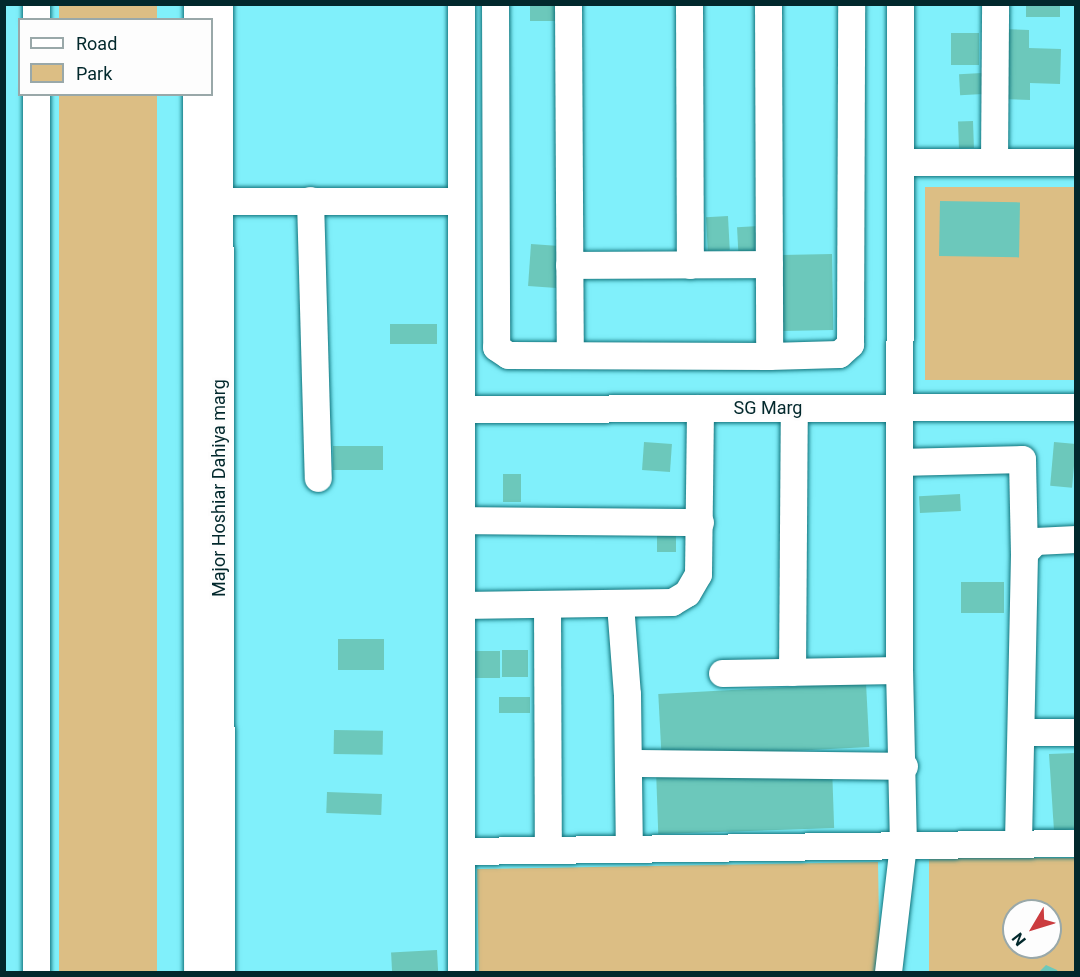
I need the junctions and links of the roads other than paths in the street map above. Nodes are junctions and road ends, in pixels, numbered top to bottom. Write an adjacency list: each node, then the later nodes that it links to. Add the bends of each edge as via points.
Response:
1 (219, 4): 16 (street, Major Hoshiar Dahiya marg)
2 (461, 4): 17 (street)
3 (495, 4): 18 (street)
4 (568, 4): 20 (street)
5 (689, 4): 21 (street)
6 (768, 4): 19 (street)
7 (851, 4): 23 (street, via 850,344 847,351 839,354)
8 (900, 4): 12 (street)
9 (995, 4): 13 (street)
10 (36, 96): 51 (street)
11 (196, 96): 16 (street, Major Hoshiar Dahiya marg)
12 (900, 162): 13 (street); 27 (street)
13 (994, 162): 14 (street)
14 (1076, 162)
15 (310, 200): 16 (street); 17 (street); 30 (street)
16 (207, 201): 52 (street, Major Hoshiar Dahiya marg); 53 (street, Major Hoshiar Dahiya marg)
17 (461, 212): 18 (street); 28 (street)
18 (495, 223): 22 (street, via 496,347 508,355)
19 (769, 264): 21 (street); 23 (street)
20 (569, 265): 21 (street); 22 (street)
21 (690, 265)
22 (570, 355): 23 (street)
23 (769, 356)
24 (1076, 407): 27 (street, SG Marg)
25 (700, 408): 26 (street, SG Marg); 28 (street, SG Marg); 32 (street)
26 (794, 408): 27 (street, SG Marg); 39 (street)
27 (902, 408): 29 (street)
28 (461, 409): 31 (street)
29 (901, 462): 34 (street, via 1022,459); 38 (street)
30 (318, 478)
31 (462, 520): 32 (street); 37 (street)
32 (700, 522): 36 (street, via 698,574 687,593 672,602)
33 (1076, 539): 34 (street, via 1035,541)
34 (1024, 553): 41 (street)
35 (547, 604): 36 (street); 37 (street); 49 (street)
36 (620, 604): 43 (street)
37 (461, 605): 50 (street)
38 (899, 670): 39 (street); 44 (street)
39 (792, 672): 40 (street)
40 (722, 673)
41 (1022, 732): 42 (street); 45 (street)
42 (1076, 732)
43 (629, 763): 44 (street); 48 (street)
44 (904, 765): 47 (street)
45 (1018, 841): 46 (street); 47 (street)
46 (1076, 843)
47 (903, 845): 48 (street); 55 (street)
48 (628, 848): 49 (street)
49 (548, 850): 50 (street)
50 (461, 851): 54 (street)
51 (36, 972)
52 (197, 972)
53 (221, 972)
54 (461, 972)
55 (888, 972)

